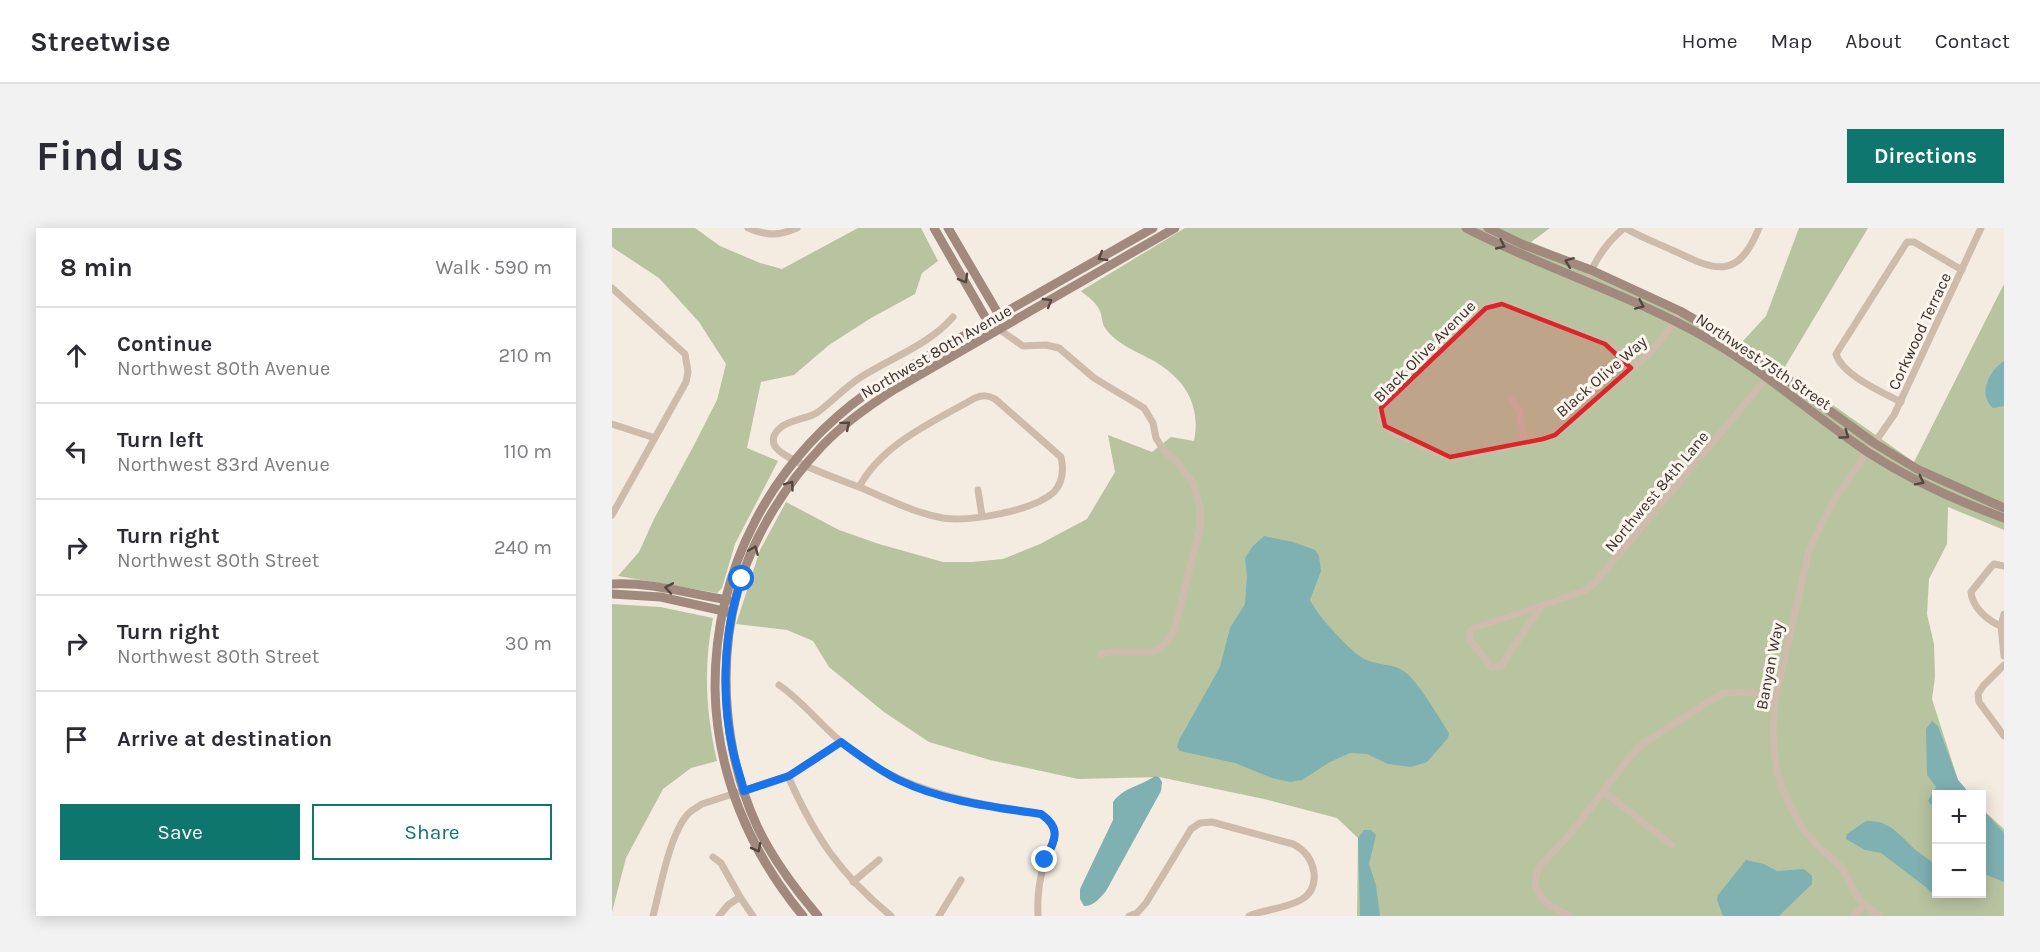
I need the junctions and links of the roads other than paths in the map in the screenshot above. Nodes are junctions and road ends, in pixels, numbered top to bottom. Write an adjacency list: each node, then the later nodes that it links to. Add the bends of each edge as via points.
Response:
1 (748, 228): 2 (street, via 775,236)
2 (797, 228)
3 (934, 228): 20 (street, one-way to 20)
4 (948, 228): 17 (street)
5 (1153, 228): 17 (street, Northwest 80th Avenue, one-way to 17)
6 (1175, 228): 21 (street, Northwest 80th Avenue, one-way to 6)
7 (1466, 228): 14 (street, Northwest 75th Street, one-way to 14)
8 (1488, 228): 12 (street, Northwest 75th Street, one-way to 8)
9 (1625, 228): 10 (street, via 1716,268 1741,257); 12 (street, via 1600,252)
10 (1759, 228)
11 (1981, 228): 13 (street, Corkwood Terrace)
12 (1591, 270): 14 (street); 16 (street, Northwest 75th Street)
13 (1962, 270): 26 (street, Corkwood Terrace); 26 (street, via 1914,242 1907,242 1836,354 1843,367)
14 (1587, 281): 19 (street, Northwest 75th Street, one-way to 19)
15 (612, 288): 29 (street, via 685,354 686,382)
16 (1680, 311): 19 (street, Black Olive Way); 23 (street, Northwest 75th Street)
17 (999, 315): 20 (street, Northwest 80th Avenue); 21 (street)
18 (953, 317): 33 (street, via 937,333 858,379 818,412 782,426 773,444)
19 (1675, 321): 22 (street, Black Olive Way, via 1659,343); 24 (street, Northwest 75th Street)
20 (988, 322): 21 (street); 33 (street, Northwest 80th Avenue, via 867,394 816,435)
21 (1000, 330): 34 (street, Northwest 80th Avenue, one-way to 21, via 847,423 873,404); 51 (street, via 1023,346 1059,348 1095,378 1144,408 1164,452 1193,483 1198,499 1200,528 1174,632 1168,642 1152,652)
22 (1631, 368): 27 (street, Black Olive Avenue, via 1615,349 1605,344 1503,303 1494,303 1381,408); 31 (street, Black Olive Way, via 1555,435)
23 (1774, 369): 24 (street, Northwest 84th Lane); 30 (street, Northwest 75th Street)
24 (1767, 379): 32 (street, Northwest 75th Street, one-way to 32); 46 (street, Northwest 84th Lane, via 1594,584)
25 (1511, 399): 31 (street, via 1519,410)
26 (1901, 402): 30 (street, Corkwood Terrace)
27 (1380, 420): 31 (street, Black Olive Way, via 1392,431 1450,457)
28 (612, 424): 29 (street)
29 (655, 438): 38 (street)
30 (1874, 443): 32 (street, Banyan Way); 37 (street, Northwest 75th Street, via 1917,469)
31 (1525, 444)
32 (1869, 452): 40 (street, Northwest 75th Street, one-way to 40, via 1950,497); 55 (street, Banyan Way, via 1837,496 1809,551)
33 (794, 460): 34 (street); 44 (street, Northwest 80th Avenue, via 760,511)
34 (805, 466): 35 (street); 45 (street, Northwest 80th Avenue, one-way to 34, via 769,517)
35 (859, 488): 39 (street, via 943,518); 39 (street, via 871,468 896,445 975,398 990,396 1056,451 1064,466 1058,486 1043,500)
36 (978, 490): 39 (street)
37 (2004, 508)
38 (612, 515)
39 (982, 516)
40 (2004, 518)
41 (2004, 566): 50 (street, via 1990,567 1971,592 1973,602 1986,618)
42 (612, 584): 44 (street, one-way to 42, via 660,586)
43 (612, 594): 47 (street, via 661,597)
44 (724, 599): 45 (street); 47 (street, Northwest 80th Avenue)
45 (735, 600): 48 (street, Northwest 80th Avenue)
46 (1541, 606): 46 (street, Northwest 84th Lane, via 1501,666 1492,668 1469,639 1471,630)
47 (722, 611): 48 (street); 61 (street, Northwest 80th Avenue, via 715,670 716,707 722,754)
48 (733, 612): 59 (street, Northwest 80th Avenue, via 726,704)
49 (2004, 614): 50 (street)
50 (2001, 626): 52 (street)
51 (1101, 654)
52 (2004, 656)
53 (2004, 665): 56 (street, via 1978,694 1979,702)
54 (779, 685): 57 (street)
55 (1775, 700): 60 (street, via 1748,692 1723,693 1642,744); 68 (street, Banyan Way, via 1774,760 1784,795 1802,826 1840,866)
56 (2004, 736)
57 (841, 742): 58 (street); 77 (street, via 899,780 925,790 968,802 1041,814 1050,820 1055,830 1054,841 1039,881)
58 (789, 776): 59 (street); 66 (street, via 814,830)
59 (744, 791): 61 (street); 74 (street, Northwest 80th Avenue, via 769,847)
60 (1603, 791): 62 (street); 80 (street, via 1541,865 1535,879 1542,898)
61 (733, 794): 70 (street, via 702,804 689,812 680,825); 73 (street, Northwest 80th Avenue, one-way to 73, via 765,864)
62 (1672, 845)
63 (713, 857): 67 (street, via 721,863)
64 (879, 860): 66 (street)
65 (961, 880): 76 (street)
66 (853, 882): 75 (street)
67 (740, 897): 71 (street); 72 (street)
68 (1865, 905): 81 (street); 82 (street, Banyan Way)
69 (1138, 914): 78 (street); 79 (street, via 1191,829 1212,822 1293,844 1309,856 1314,878 1306,896 1297,903)
70 (653, 916)
71 (719, 916)
72 (753, 916)
73 (803, 916)
74 (818, 916)
75 (891, 916)
76 (939, 916)
77 (1038, 916)
78 (1129, 916)
79 (1249, 916)
80 (1570, 916)
81 (1853, 916)
82 (1879, 916)

